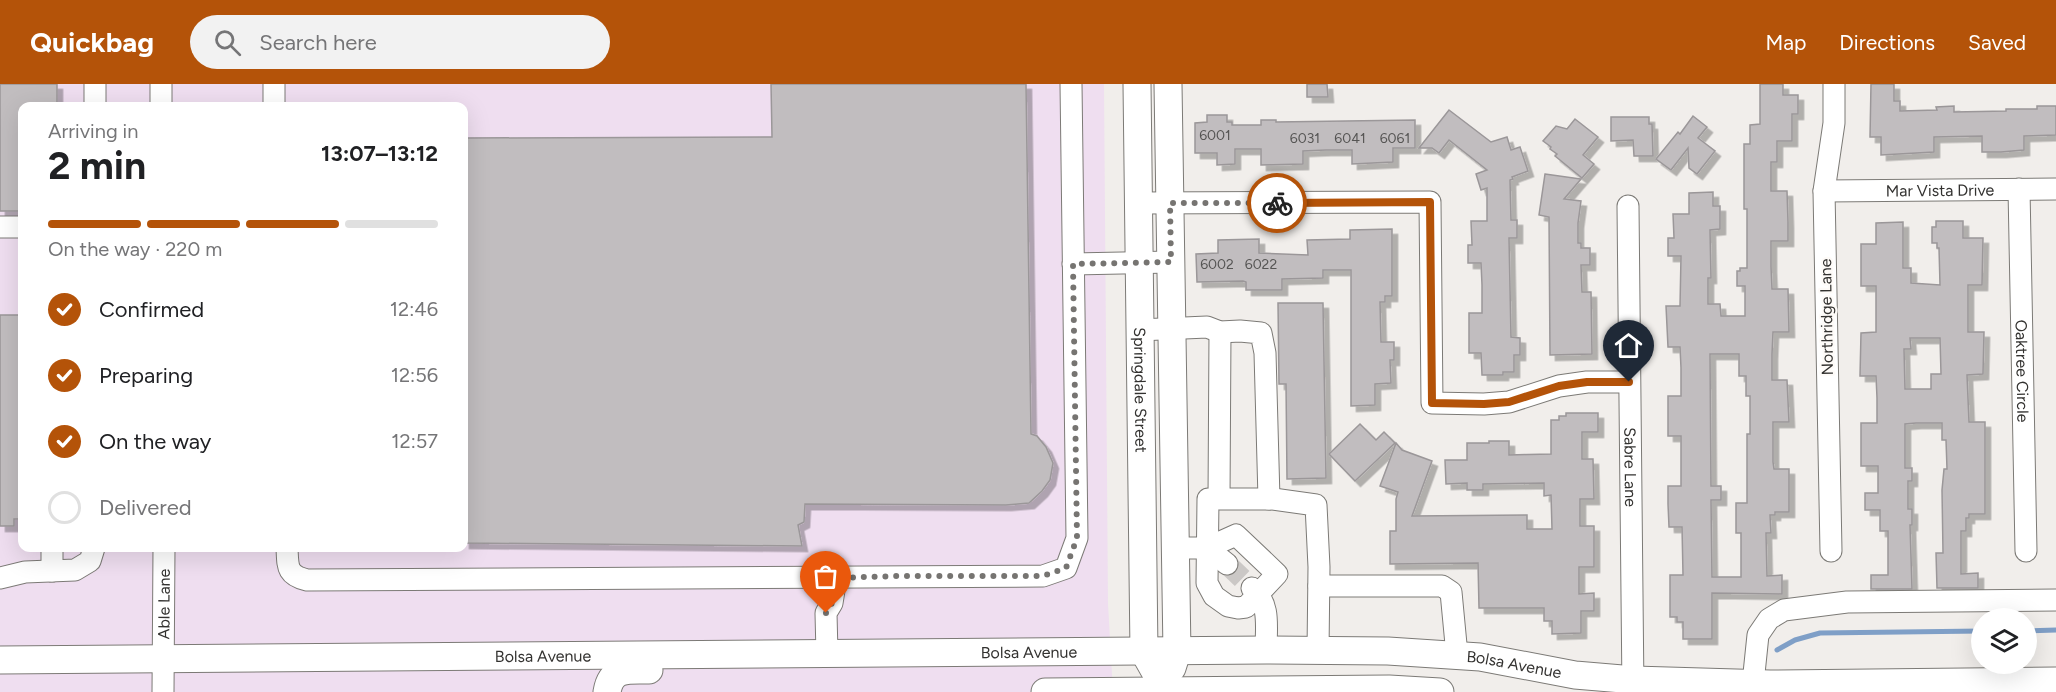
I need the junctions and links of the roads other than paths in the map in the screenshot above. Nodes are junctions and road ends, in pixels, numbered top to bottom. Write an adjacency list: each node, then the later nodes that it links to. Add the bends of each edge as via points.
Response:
1 (95, 84): 8 (street)
2 (161, 84): 9 (street)
3 (274, 84): 10 (street)
4 (1071, 84): 21 (street)
5 (1137, 84): 14 (main road, Springdale Street)
6 (1168, 84): 15 (main road, Springdale Street)
7 (1834, 84): 13 (street, Northridge Lane, via 1834,123)
8 (95, 102)
9 (161, 102)
10 (274, 102)
11 (2019, 189): 12 (street, Mar Vista Drive); 13 (street, Mar Vista Drive); 32 (street, Oaktree Circle)
12 (2056, 189)
13 (1824, 191): 31 (street, Northridge Lane)
14 (1138, 203): 15 (street); 20 (main road, Springdale Street)
15 (1170, 203): 19 (main road, Springdale Street); 25 (street, via 1430,202 1432,403 1500,403 1559,386)
16 (1628, 206): 25 (street, Sabre Lane)
17 (0, 227): 18 (street)
18 (18, 227)
19 (1171, 262): 20 (street); 22 (main road, Springdale Street)
20 (1138, 263): 21 (street); 23 (main road, Springdale Street)
21 (1073, 264): 40 (street, via 1077,538 1066,568 1043,576)
22 (1171, 328): 23 (street); 24 (street, via 1207,327); 26 (main road, Springdale Street)
23 (1139, 330): 46 (main road, Springdale Street)
24 (1220, 332): 27 (street); 28 (street, via 1261,333 1265,352)
25 (1629, 382): 55 (street, Sabre Lane)
26 (1174, 499): 27 (street); 29 (main road, Springdale Street)
27 (1214, 499): 28 (street); 30 (street)
28 (1269, 500): 41 (street, via 1316,505)
29 (1175, 548): 30 (street); 47 (main road, Springdale Street)
30 (1207, 548): 37 (street); 42 (street, via 1207,583 1214,596 1238,608 1246,607); 42 (street, via 1236,535 1277,574)
31 (1831, 551)
32 (2026, 551)
33 (52, 552): 38 (street)
34 (93, 552): 38 (street, via 90,561 75,570)
35 (164, 552): 51 (street, Able Lane)
36 (287, 552): 40 (street, via 289,570 307,580)
37 (1227, 564)
38 (52, 571): 39 (street)
39 (0, 578)
40 (826, 578): 48 (street, via 832,603 826,613)
41 (1318, 586): 45 (street); 50 (street, via 1442,586 1451,592)
42 (1255, 591): 44 (street, via 1267,610)
43 (2056, 600): 54 (street, via 1847,602 1784,610 1769,619 1758,635)
44 (1266, 650): 45 (main road, Bolsa Avenue); 47 (main road, Bolsa Avenue)
45 (1318, 651): 50 (main road, Bolsa Avenue)
46 (1144, 652): 47 (main road, Bolsa Avenue); 48 (main road, Bolsa Avenue); 62 (main road, Springdale Street)
47 (1177, 652): 62 (main road, Springdale Street)
48 (827, 654): 49 (main road, Bolsa Avenue)
49 (752, 655): 51 (main road, Bolsa Avenue); 60 (main road, via 742,667 728,670 627,670 615,674 608,682)
50 (1456, 656): 55 (main road, Bolsa Avenue, via 1480,657)
51 (162, 659): 52 (main road, Bolsa Avenue); 59 (street, Able Lane)
52 (0, 660)
53 (2056, 681): 56 (main road, Bolsa Avenue)
54 (1753, 683): 55 (main road, Bolsa Avenue); 56 (main road, Bolsa Avenue)
55 (1634, 686)
56 (1866, 687)
57 (1290, 691): 58 (main road); 62 (main road)
58 (1331, 691): 63 (main road)
59 (163, 692)
60 (607, 692)
61 (1045, 692): 62 (main road)
62 (1166, 692)
63 (1440, 692)

